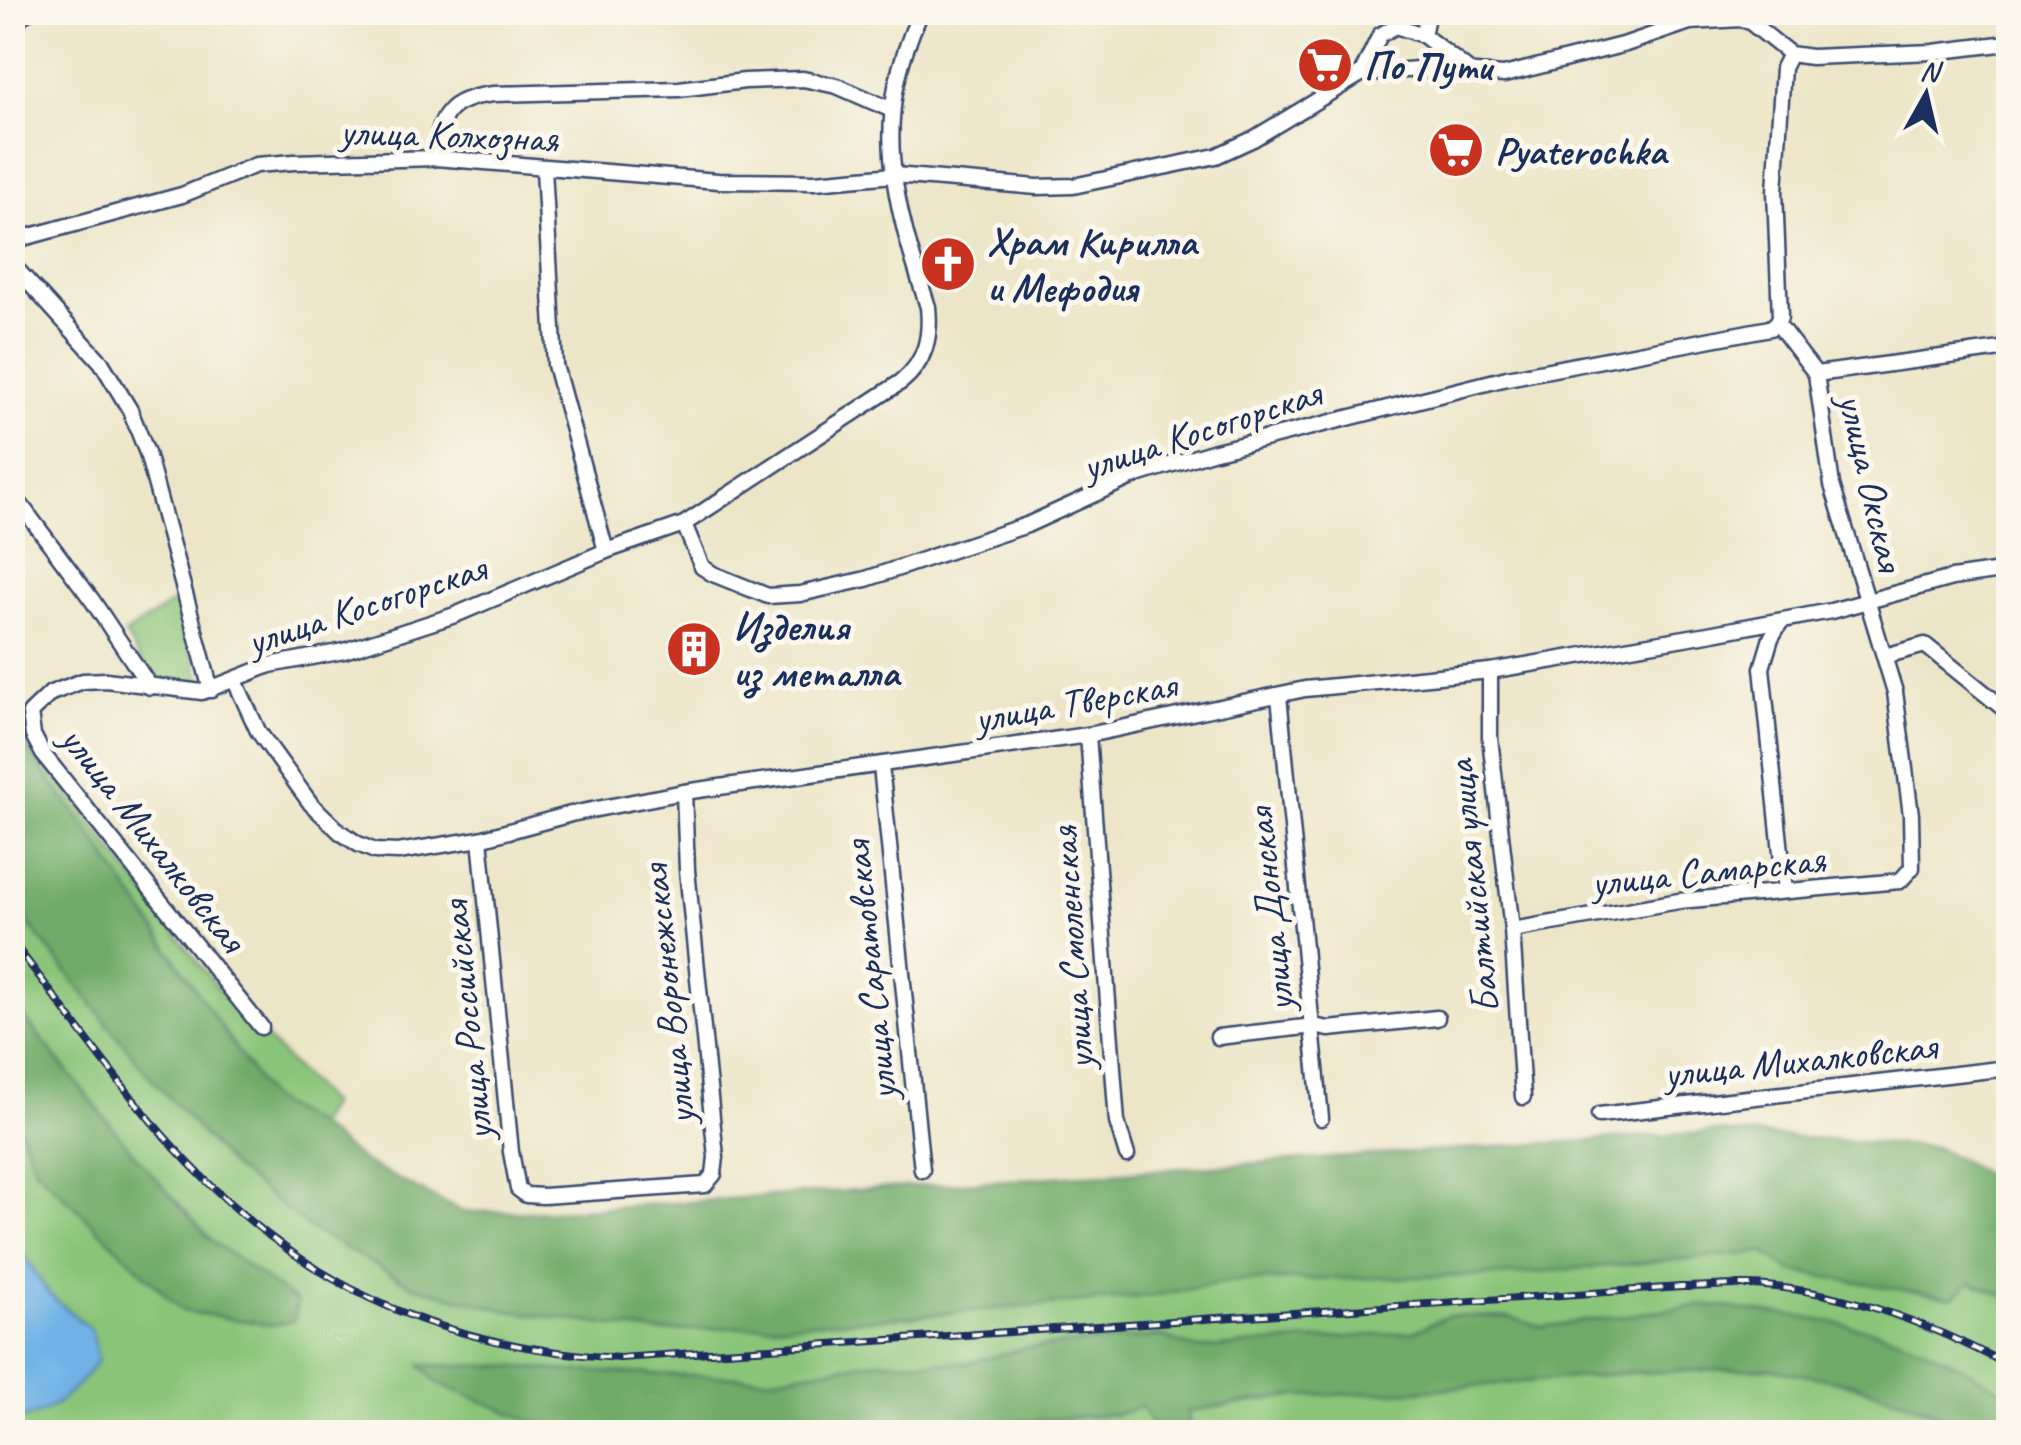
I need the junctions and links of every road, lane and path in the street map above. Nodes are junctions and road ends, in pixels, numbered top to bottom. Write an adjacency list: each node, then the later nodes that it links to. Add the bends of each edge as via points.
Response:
1 (28, 12): 4 (street)
2 (921, 12): 10 (street, via 895,80)
3 (1741, 16): 7 (street); 9 (street, via 1683,24 1517,72)
4 (12, 23)
5 (1426, 25): 8 (street, via 1382,26); 9 (street)
6 (2008, 44): 7 (street, via 1871,56)
7 (1790, 54): 16 (street, via 1783,68 1775,192)
8 (1360, 74): 9 (street, via 1417,69); 13 (street, улица Колхозная, via 1216,156 1060,187)
9 (1476, 75)
10 (892, 110): 11 (street, via 803,79 493,94 450,108); 13 (street)
11 (436, 158): 12 (street, улица Колхозная); 14 (street, улица Колхозная, via 256,165 182,195)
12 (544, 169): 13 (street, улица Колхозная, via 786,182); 21 (street, via 556,365)
13 (894, 175): 20 (street, улица Косогорская, via 928,306 926,348 908,376)
14 (12, 240)
15 (12, 264): 29 (street, via 101,362 130,410)
16 (1777, 323): 18 (street, улица Окская); 20 (street, улица Косогорская, via 1508,378 1212,452 1134,476 1027,525 800,594 761,594 713,574 702,566)
17 (2008, 348): 18 (street)
18 (1816, 374): 23 (street, улица Окская, via 1832,485)
19 (12, 493): 28 (street)
20 (684, 524): 21 (street, улица Косогорская)
21 (606, 551): 27 (street, улица Косогорская, via 455,615 344,651 270,665)
22 (2008, 570): 23 (street, улица Тверская)
23 (1866, 602): 24 (street, улица Тверская); 25 (street, улица Окская)
24 (1781, 621): 26 (street, улица Тверская); 37 (street, via 1762,668)
25 (1885, 656): 31 (street, via 1925,645); 36 (street, улица Окская, via 1911,816)
26 (1490, 671): 30 (street, улица Тверская); 38 (street, Балтийская улица, via 1490,738)
27 (235, 682): 29 (street, улица Михалковская); 35 (street, улица Тверская, via 276,758 345,836 385,852)
28 (150, 688): 29 (street, улица Михалковская); 41 (street, улица Михалковская, via 98,680 65,686 30,713 33,735)
29 (211, 690)
30 (1280, 696): 32 (street, улица Тверская); 40 (street, улица Донская)
31 (2008, 712)
32 (1088, 735): 33 (street, улица Тверская); 47 (street, улица Смоленская, via 1117,1122)
33 (882, 766): 34 (street, улица Тверская); 48 (street, улица Саратовская)
34 (684, 792): 35 (street, улица Тверская); 49 (street, улица Воронежская, via 716,1162 712,1178 702,1185)
35 (480, 840): 49 (street, улица Российская, via 511,1152)
36 (1909, 874): 37 (street, улица Самарская, via 1900,881)
37 (1784, 891): 38 (street, улица Самарская, via 1644,905)
38 (1512, 930): 44 (street, Балтийская улица)
39 (1437, 1018): 40 (street)
40 (1314, 1026): 42 (street); 46 (street, улица Донская)
41 (261, 1027)
42 (1218, 1037)
43 (2008, 1068): 45 (street, улица Михалковская)
44 (1523, 1097)
45 (1599, 1114)
46 (1321, 1118)
47 (1127, 1155)
48 (922, 1170)
49 (522, 1194)

